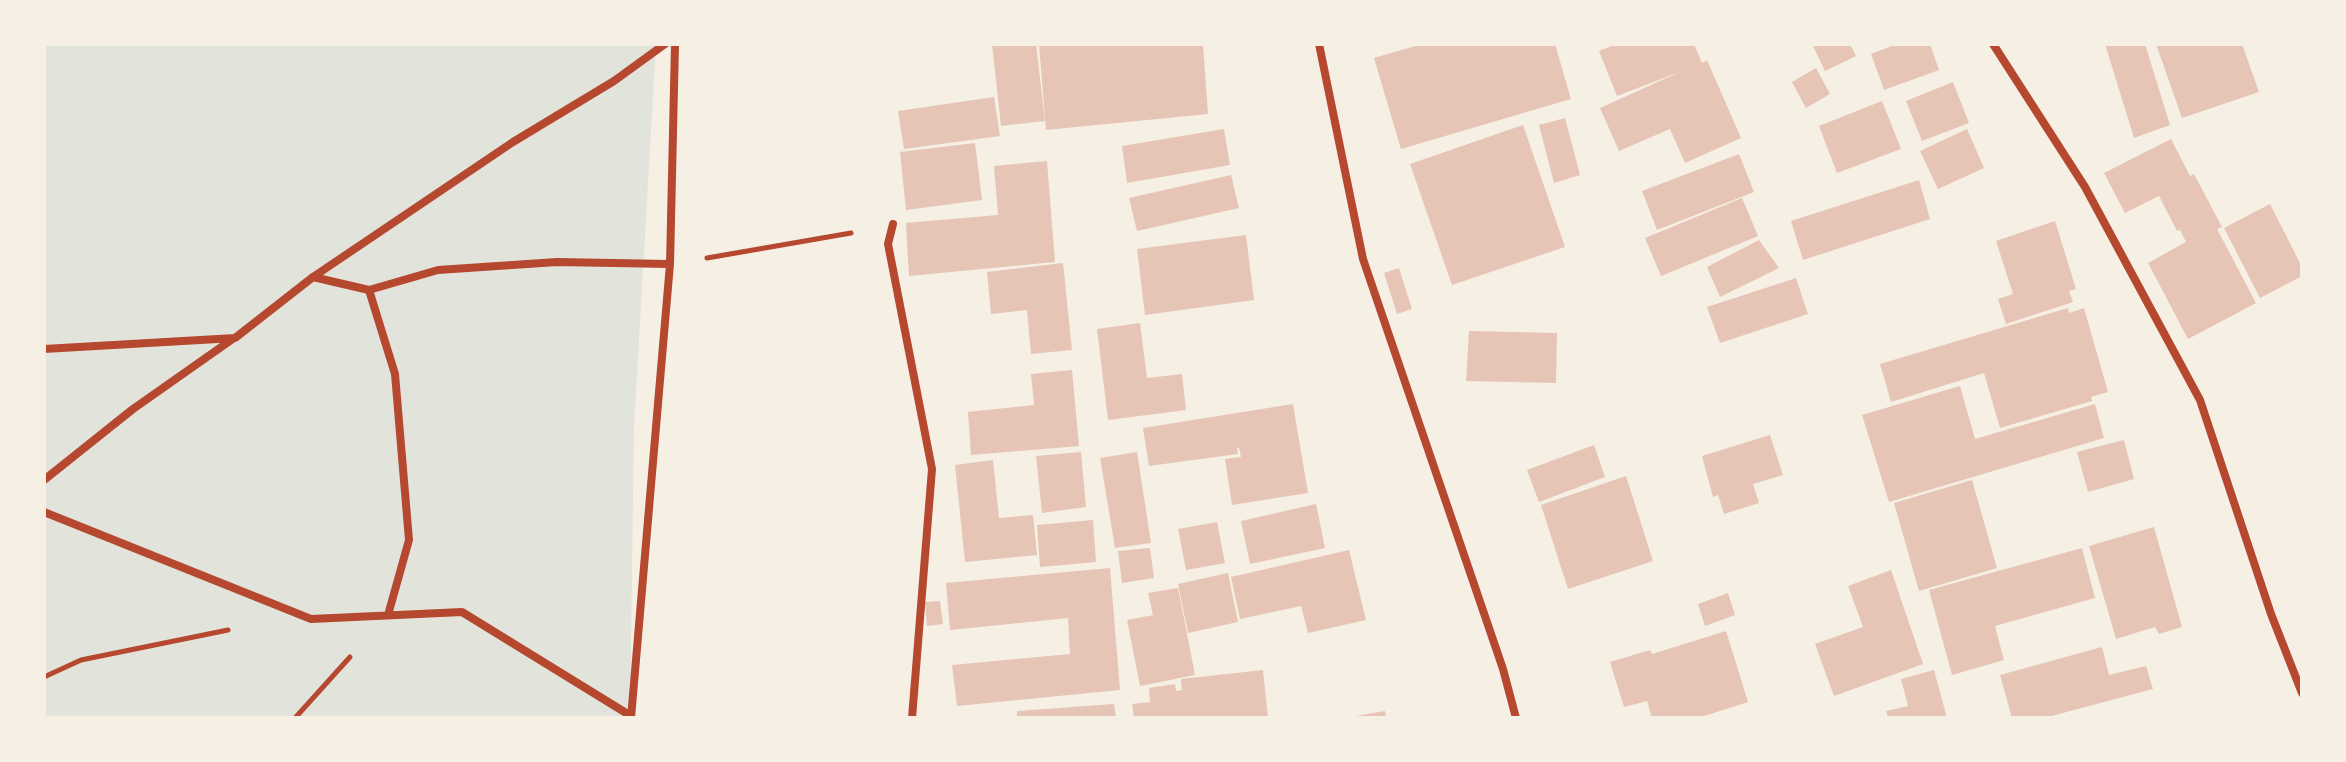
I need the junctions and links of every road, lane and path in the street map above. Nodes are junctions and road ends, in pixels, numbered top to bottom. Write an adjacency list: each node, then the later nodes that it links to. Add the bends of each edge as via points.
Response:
1 (665, 44): 7 (street)
2 (675, 44): 6 (street)
3 (1319, 44): 20 (street, via 1363,259)
4 (1993, 44): 16 (street, via 2085,187 2200,400)
5 (893, 224): 6 (path); 19 (street, via 888,244 932,469)
6 (670, 264): 8 (street, via 557,262 438,270); 17 (street)
7 (313, 277): 8 (street); 9 (street)
8 (369, 290): 13 (street, via 395,374 409,540)
9 (235, 338): 10 (street); 11 (street)
10 (44, 349)
11 (44, 480)
12 (44, 512): 13 (street, via 311,619)
13 (388, 615): 17 (street, via 462,612); 18 (path)
14 (234, 629): 15 (path, via 81,660)
15 (44, 677)
16 (2302, 693)
17 (631, 717)
18 (295, 718)
19 (912, 718)
20 (1516, 718)

